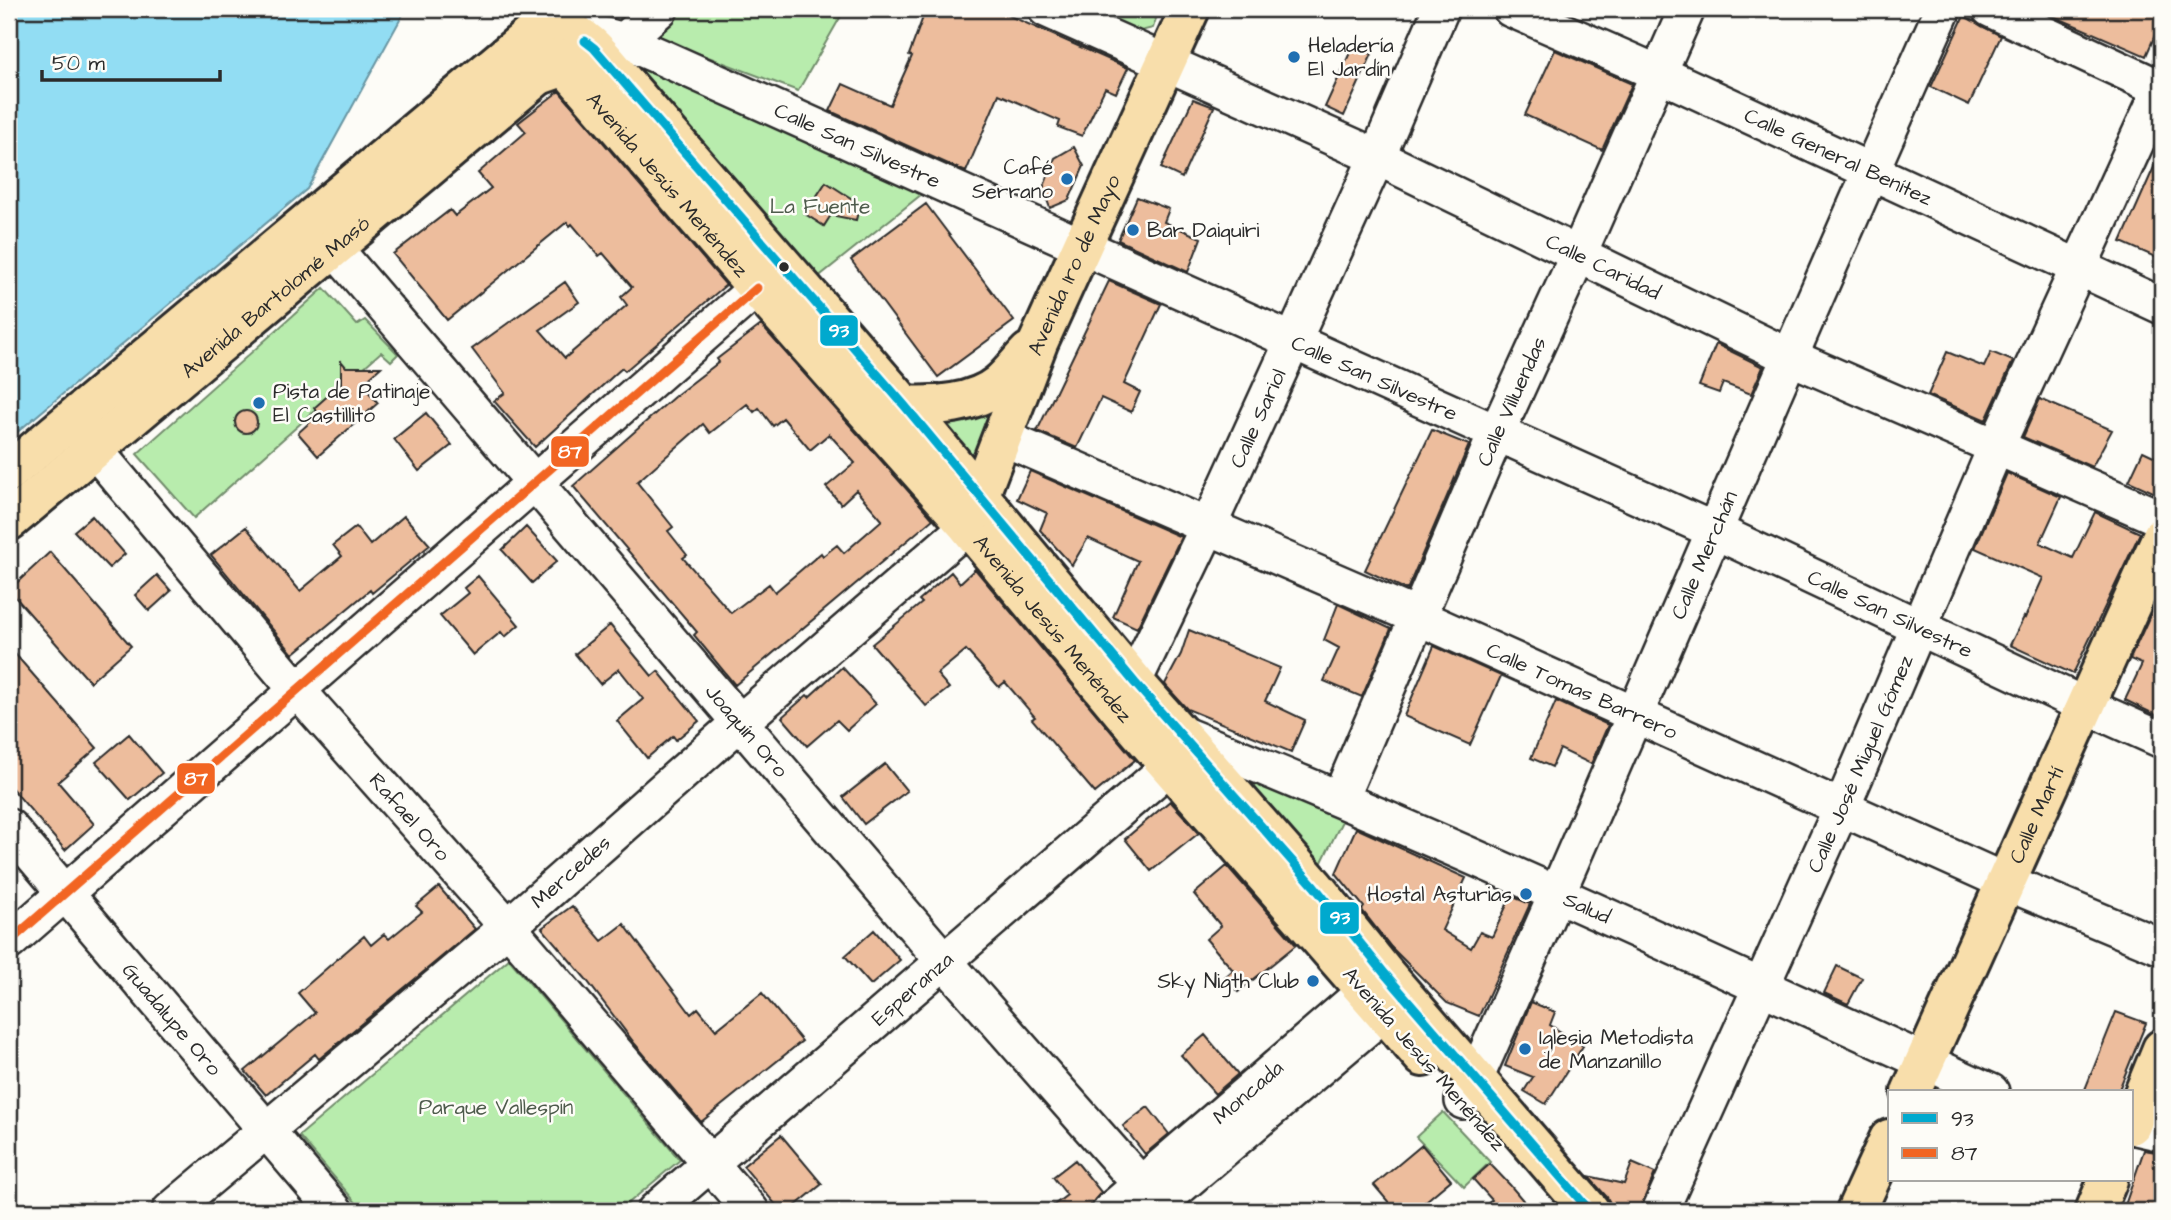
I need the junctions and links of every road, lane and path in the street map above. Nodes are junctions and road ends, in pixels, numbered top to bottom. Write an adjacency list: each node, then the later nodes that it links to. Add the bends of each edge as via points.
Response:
1 (660, 9): 11 (street)
2 (1046, 9): 12 (street, Calle Caridad)
3 (1190, 9): 12 (main road, Avenida 1ro de Mayo)
4 (1441, 9): 17 (street, Calle Sariol)
5 (1511, 9): 13 (street, Calle General Benítez)
6 (1687, 9): 13 (street, Calle Villuendas)
7 (1943, 9): 18 (street, Calle Merchán)
8 (1990, 9): 15 (street)
9 (533, 33): 10 (main road, Avenida Jesús Menéndez, via 561,28); 16 (main road, Avenida Bartolomé Masó)
10 (580, 38): 11 (street, Calle San Silvestre, via 598,34); 14 (main road, Avenida Bartolomé Masó); 28 (main road, Avenida Jesús Menéndez, via 594,48)
11 (624, 41): 19 (street, Calle San Silvestre)
12 (1165, 62): 17 (street, Calle Caridad); 19 (main road, Avenida 1ro de Mayo)
13 (1658, 73): 18 (street, Calle General Benítez); 21 (street, Calle Villuendas)
14 (541, 74): 16 (main road, Avenida Bartolomé Masó); 23 (main road, Avenida Jesús Menéndez, via 562,67 569,70)
15 (2162, 88): 22 (street, Calle José Miguel Gómez)
16 (467, 113): 20 (main road, Avenida Bartolomé Masó); 29 (main road, Avenida Bartolomé Masó)
17 (1377, 156): 21 (street, Calle Caridad); 25 (street, Calle Sariol)
18 (1869, 172): 22 (street, Calle General Benítez); 27 (street, Calle Merchán)
19 (1082, 245): 25 (street, Calle San Silvestre); 26 (main road, Avenida 1ro de Mayo)
20 (334, 248): 33 (main road, Avenida Bartolomé Masó); 35 (street, Joaquín Oro)
21 (1579, 253): 27 (street, Calle Caridad); 30 (street, Calle Villuendas)
22 (2079, 268): 24 (street, Calle General Benítez); 32 (street, Calle José Miguel Gómez)
23 (757, 288): 35 (street); 36 (main road, Avenida Jesús Menéndez)
24 (2162, 306)
25 (1292, 342): 30 (street, Calle San Silvestre); 39 (street, Calle Sariol)
26 (1038, 343): 28 (main road, via 998,385 972,399); 31 (main road, Avenida 1ro de Mayo)
27 (1790, 357): 32 (street, Calle Caridad); 41 (street, Calle Merchán)
28 (904, 405): 36 (main road, Avenida Jesús Menéndez)
29 (69, 420): 33 (street, Rafael Oro); 34 (main road, Avenida Bartolomé Masó)
30 (1497, 432): 41 (street, Calle San Silvestre); 43 (street, Calle Villuendas)
31 (998, 445): 36 (main road, Avenida 1ro de Mayo); 39 (street, Calle Tomas Barrero); 40 (main road, via 996,481)
32 (1996, 447): 37 (street, Calle Caridad); 44 (street, Calle José Miguel Gómez)
33 (94, 449): 38 (main road, Avenida Bartolomé Masó); 45 (street, Rafael Oro)
34 (9, 472)
35 (533, 483): 45 (street); 49 (street, Joaquín Oro)
36 (973, 510): 40 (main road, Avenida Jesús Menéndez); 46 (main road, Avenida Jesús Menéndez); 49 (street, Mercedes)
37 (2162, 519)
38 (9, 521)
39 (1208, 527): 43 (street, Calle Tomas Barrero); 46 (street, Calle Sariol)
40 (1009, 531): 46 (main road, Avenida Jesús Menéndez)
41 (1715, 531): 44 (street, Calle San Silvestre); 48 (street, Calle Merchán)
42 (2162, 536): 47 (main road, Calle Martí)
43 (1418, 617): 48 (street, Calle Tomas Barrero); 52 (street, Calle Villuendas)
44 (1919, 628): 47 (street, Calle San Silvestre); 53 (street, Calle José Miguel Gómez)
45 (297, 690): 56 (street); 58 (street, Rafael Oro)
46 (1128, 696): 51 (main road, Avenida Jesús Menéndez)
47 (2086, 706): 50 (street, Calle San Silvestre); 55 (main road, Calle Martí)
48 (1636, 714): 53 (street, Calle Tomas Barrero); 57 (street, Calle Merchán)
49 (739, 723): 58 (street, Mercedes); 61 (street, Joaquín Oro)
50 (2162, 740)
51 (1175, 750): 52 (street, Salud); 61 (street, Esperanza); 63 (main road, Avenida Jesús Menéndez)
52 (1340, 798): 57 (street, Salud)
53 (1842, 807): 55 (street, Calle Tomas Barrero); 62 (street, Calle José Miguel Gómez)
54 (9, 827): 56 (street, Guadalupe Oro)
55 (2006, 882): 60 (street, Calle Tomas Barrero); 65 (main road, Calle Martí)
56 (67, 893): 59 (street); 70 (street, Guadalupe Oro)
57 (1558, 894): 62 (street, Salud); 66 (street, Calle Merchán)
58 (508, 927): 70 (street, Mercedes); 73 (street, Rafael Oro)
59 (9, 942)
60 (2162, 947)
61 (943, 961): 73 (street, Esperanza); 75 (street, Joaquín Oro)
62 (1763, 987): 65 (street, Salud); 83 (street, Calle José Miguel Gómez)
63 (1384, 994): 66 (main road, Avenida Jesús Menéndez); 75 (street, Moncada)
64 (2162, 1049): 68 (main road)
65 (1918, 1077): 67 (street, Salud)
66 (1469, 1090): 81 (main road, Avenida Jesús Menéndez); 82 (main road, Avenida Jesús Menéndez)
67 (1981, 1090)
68 (2132, 1123)
69 (2132, 1125): 71 (street)
70 (266, 1130): 76 (street, Mercedes); 77 (street, Guadalupe Oro)
71 (2162, 1133)
72 (1888, 1141): 84 (main road)
73 (709, 1163): 78 (street, Esperanza); 79 (street, Rafael Oro)
74 (2107, 1182): 85 (main road)
75 (1153, 1203): 80 (street, Moncada)
76 (170, 1211)
77 (335, 1211)
78 (654, 1211)
79 (751, 1211)
80 (1110, 1211)
81 (1557, 1211)
82 (1590, 1211)
83 (1660, 1211)
84 (1856, 1211)
85 (2095, 1211)

